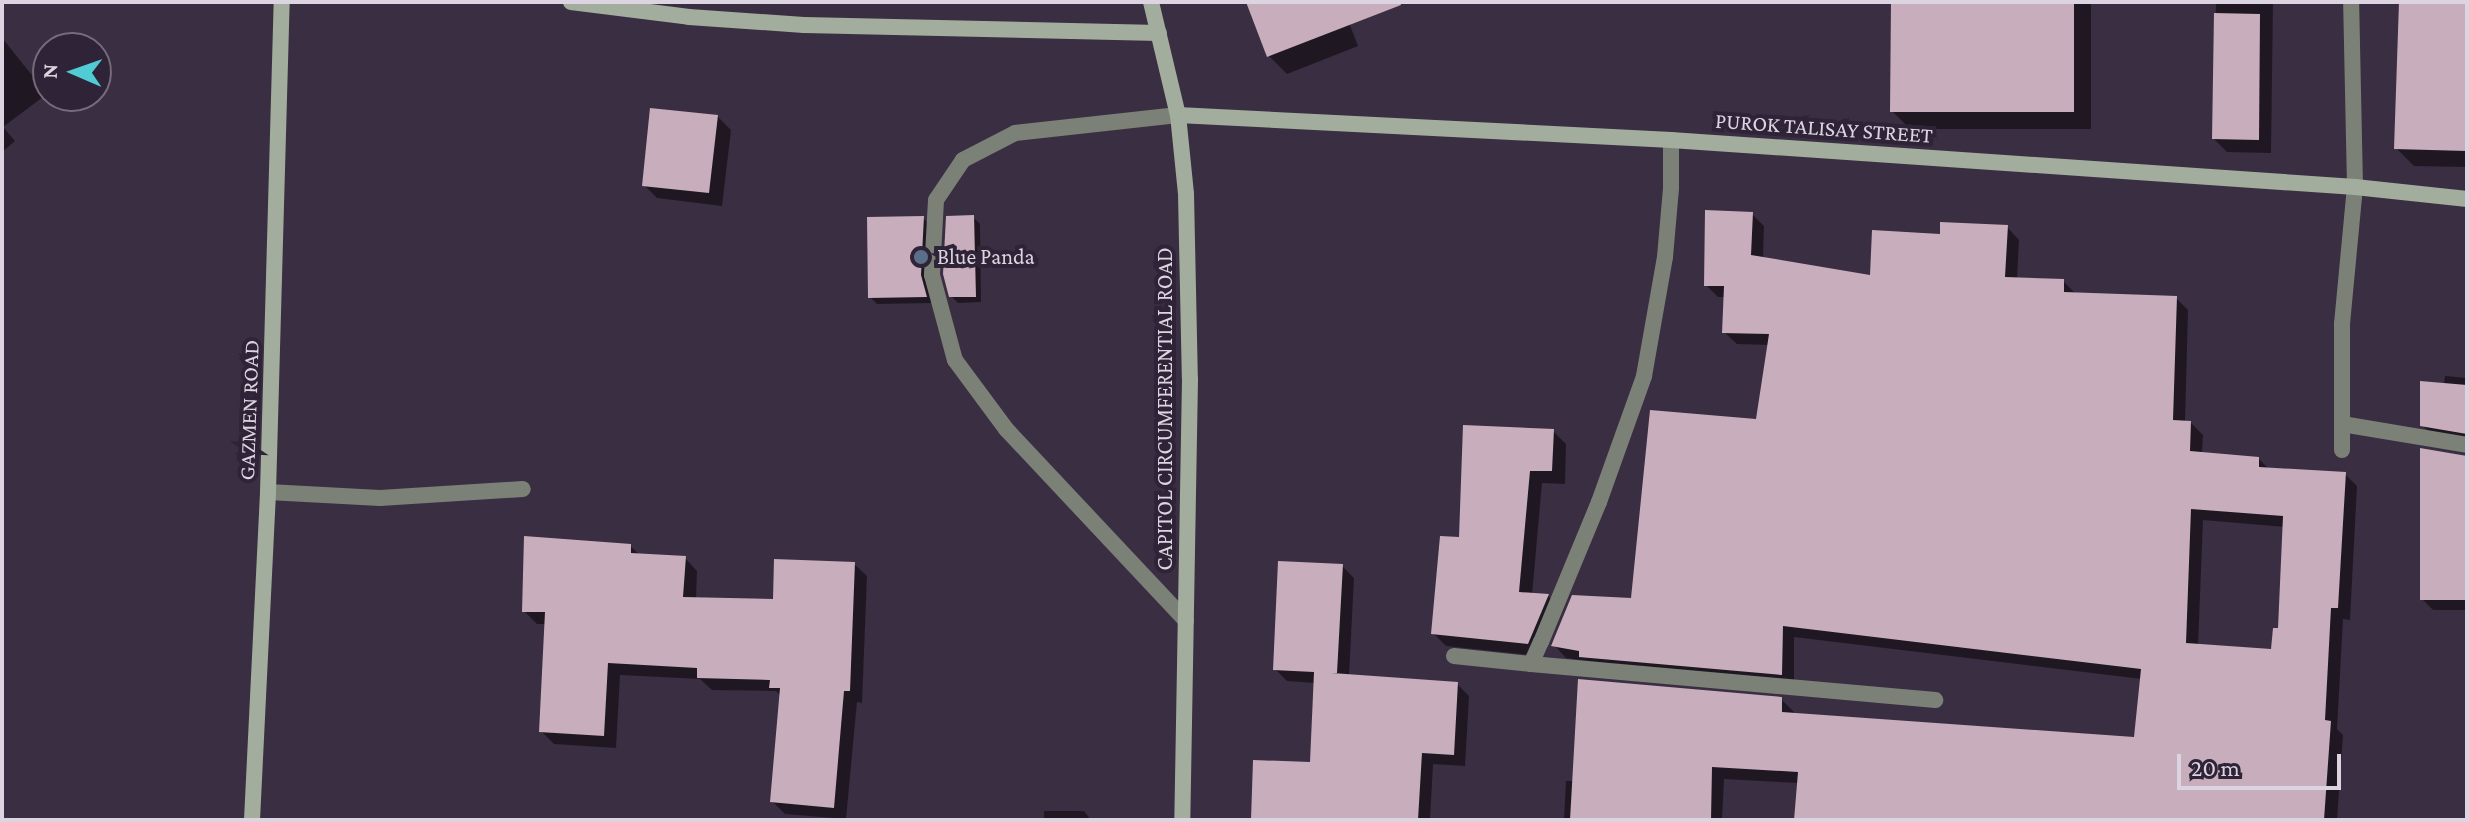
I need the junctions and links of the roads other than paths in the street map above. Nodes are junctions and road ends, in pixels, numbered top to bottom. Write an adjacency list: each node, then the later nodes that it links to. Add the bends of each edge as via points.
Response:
1 (282, 2): 14 (street, GAZMEN ROAD)
2 (571, 2): 5 (street, via 804,25)
3 (1151, 2): 5 (street, CAPITOL CIRCUMFERENTIAL ROAD)
4 (2351, 2): 8 (street)
5 (1159, 33): 6 (street, CAPITOL CIRCUMFERENTIAL ROAD)
6 (1178, 115): 7 (street, PUROK TALISAY STREET); 15 (street, CAPITOL CIRCUMFERENTIAL ROAD, via 1189,290); 15 (street, via 1015,133 963,160 936,200 932,275 955,360 1006,429)
7 (1671, 140): 8 (street, PUROK TALISAY STREET); 17 (street, via 1665,257 1644,376 1599,502)
8 (2355, 187): 9 (street, PUROK TALISAY STREET); 10 (street, via 2342,324)
9 (2467, 199)
10 (2342, 424): 11 (street); 12 (street)
11 (2467, 445)
12 (2342, 450)
13 (523, 489): 14 (street, via 380,498)
14 (268, 492): 19 (street, GAZMEN ROAD)
15 (1186, 621): 20 (street, CAPITOL CIRCUMFERENTIAL ROAD)
16 (1454, 656): 17 (street)
17 (1531, 664): 18 (street)
18 (1935, 700)
19 (252, 820)
20 (1182, 820)

